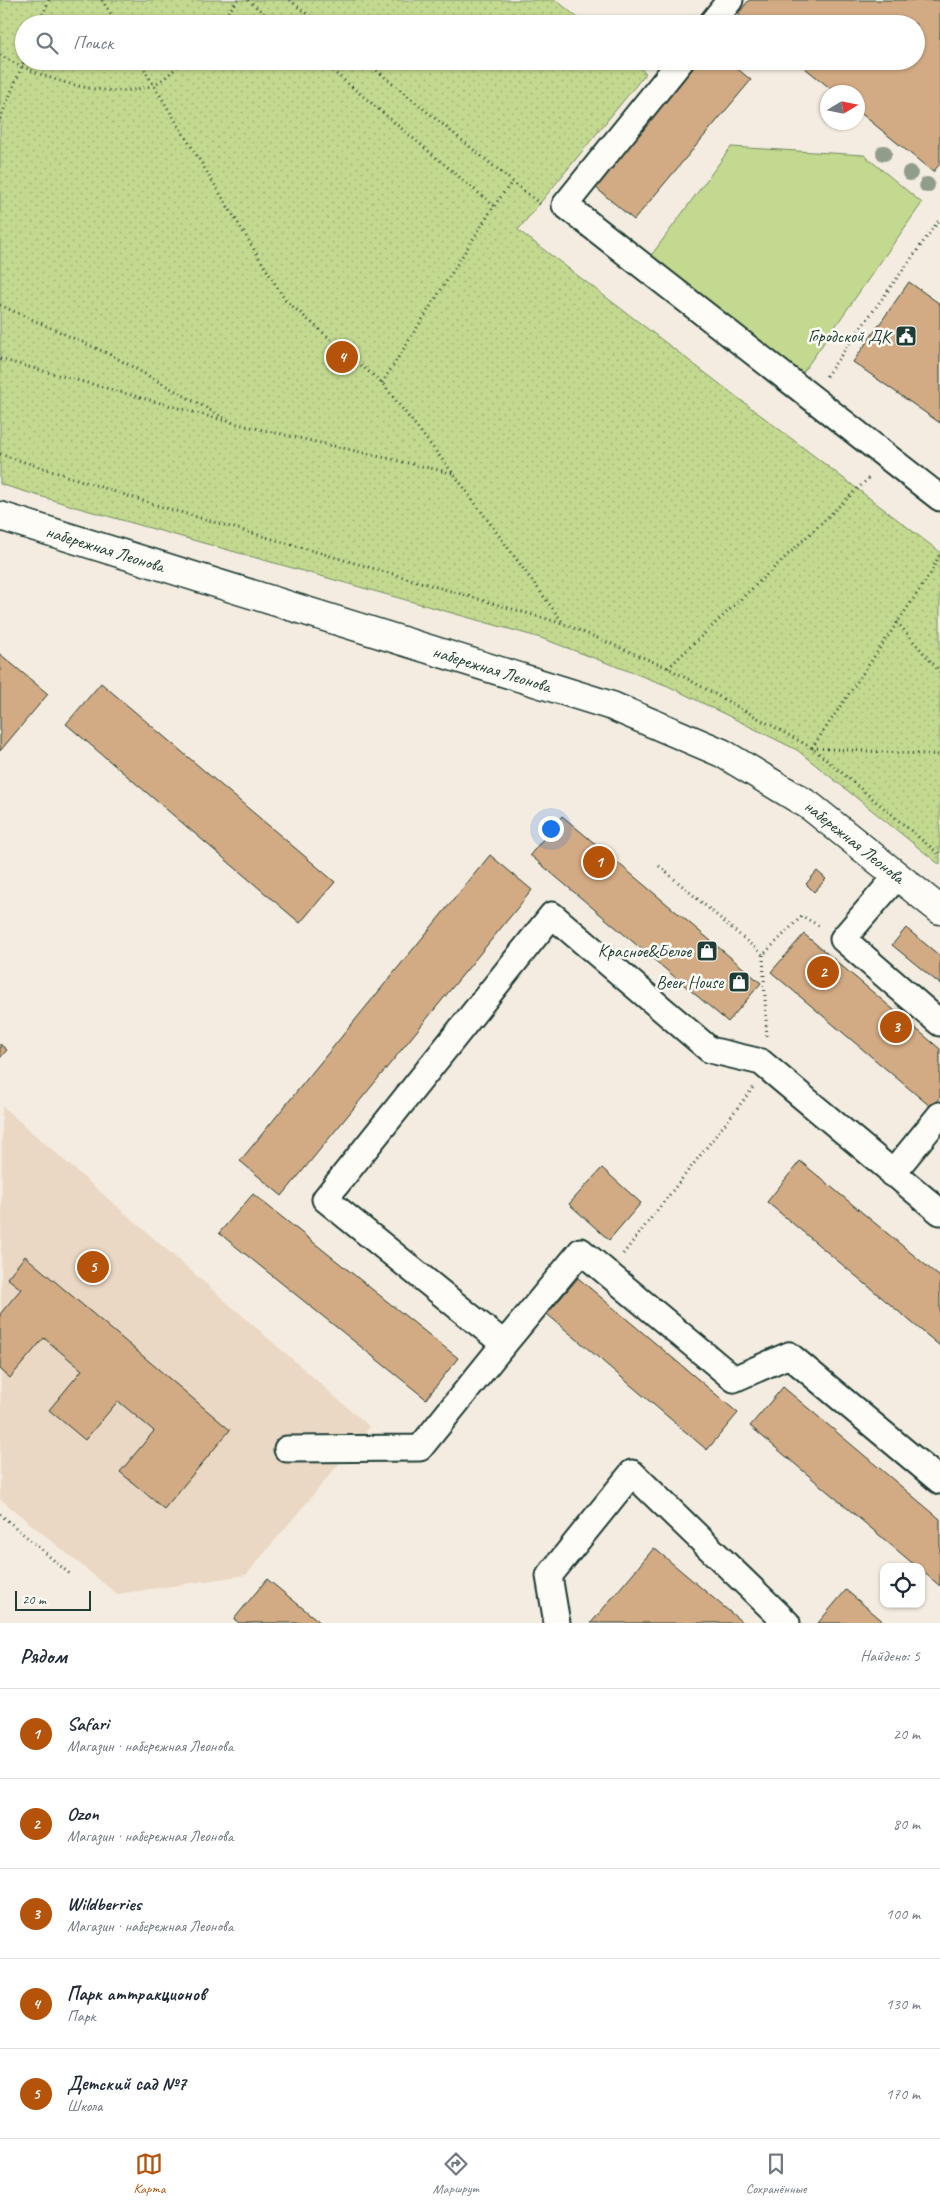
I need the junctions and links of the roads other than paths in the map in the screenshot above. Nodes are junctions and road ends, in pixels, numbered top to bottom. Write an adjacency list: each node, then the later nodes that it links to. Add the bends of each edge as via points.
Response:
1 (730, 0): 2 (lane)
2 (718, 15)
3 (674, 70): 4 (lane, via 565,205)
4 (940, 498)
5 (0, 516): 6 (main road, набережная Леонова, via 612,706 722,754 810,806)
6 (897, 876): 7 (main road, набережная Леонова); 8 (lane, via 843,940)
7 (940, 910)
8 (940, 1023)
9 (940, 1115): 10 (lane)
10 (892, 1174): 11 (lane); 12 (lane, via 761,1062 710,1050 552,915 325,1199)
11 (940, 1212)
12 (504, 1344): 13 (lane, via 420,1448); 14 (lane, via 581,1251 734,1379 789,1355)
13 (287, 1449)
14 (940, 1481)
15 (557, 1623): 16 (lane, via 549,1576 632,1473)
16 (787, 1623)

